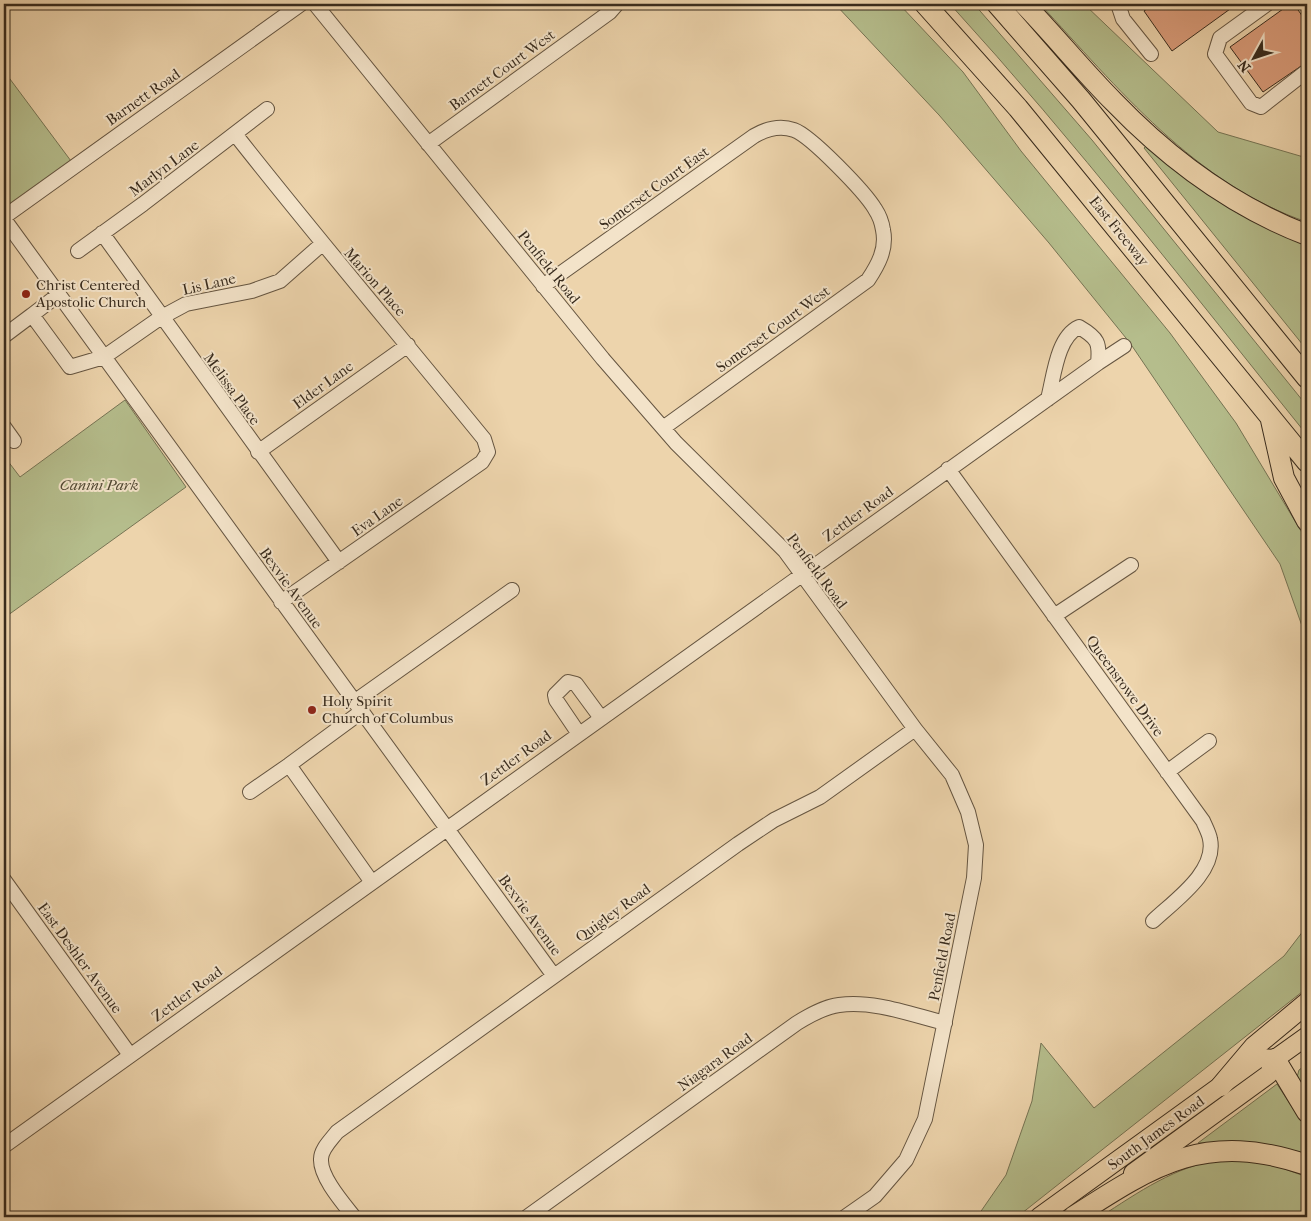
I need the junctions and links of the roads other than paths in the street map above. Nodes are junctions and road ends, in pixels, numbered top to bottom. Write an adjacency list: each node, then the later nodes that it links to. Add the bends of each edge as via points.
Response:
1 (301, 4): 15 (street, Barnett Road)
2 (315, 4): 14 (street, Penfield Road)
3 (617, 4): 14 (street, Barnett Court West)
4 (925, 4): 31 (highway, East Freeway, via 1018,108)
5 (997, 4): 29 (highway, via 1081,100)
6 (1024, 4): 17 (highway, via 1114,103 1189,168 1240,202)
7 (1118, 4): 9 (street, via 1123,18)
8 (1268, 4): 10 (street, via 1220,38 1214,54 1251,103 1261,107)
9 (1151, 54)
10 (1307, 71)
11 (267, 109): 13 (street, Marlyn Lane)
12 (787, 128): 20 (street, Somerset Court East, via 766,130 754,136); 33 (street, Somerset Court West, via 811,140 868,199 880,220 884,243 876,268 858,288)
13 (235, 134): 16 (street, Marlyn Lane); 18 (street, Marion Place)
14 (428, 144): 20 (street, Penfield Road)
15 (4, 218): 21 (street, Bexvie Avenue)
16 (102, 233): 19 (street, Marlyn Lane); 23 (street, Melissa Place)
17 (1307, 235)
18 (322, 244): 23 (street, Lis Lane, via 280,282 186,304); 25 (street, Marion Place)
19 (78, 251)
20 (544, 286): 33 (street, Penfield Road)
21 (58, 295): 22 (street); 27 (street, Bexvie Avenue)
22 (32, 314): 24 (street); 27 (street, via 70,367)
23 (160, 318): 27 (street, Lis Lane); 35 (street, Melissa Place)
24 (4, 336)
25 (408, 344): 35 (street, Elder Lane); 36 (street, Marion Place, via 484,439)
26 (1124, 346): 28 (street, Zettler Road)
27 (104, 358): 44 (street, Bexvie Avenue)
28 (1098, 363): 30 (street, Zettler Road); 30 (street, via 1100,347 1092,334 1079,327 1070,332)
29 (1307, 378)
30 (1048, 398): 38 (street, Zettler Road)
31 (1270, 415): 37 (highway, East Freeway); 39 (highway, via 1284,478)
32 (4, 426): 34 (street)
33 (663, 428): 42 (street, Penfield Road, via 785,551)
34 (14, 441)
35 (258, 452): 40 (street, Melissa Place)
36 (488, 452): 40 (street, Eva Lane, via 482,462)
37 (1307, 462)
38 (948, 469): 42 (street, Zettler Road); 45 (street, Queensrowe Drive)
39 (1307, 521)
40 (338, 562): 44 (street, Eva Lane)
41 (1131, 565): 45 (street)
42 (801, 574): 47 (street, Zettler Road); 48 (street, Penfield Road)
43 (512, 590): 46 (street)
44 (281, 602): 46 (street, Bexvie Avenue)
45 (1054, 616): 52 (street, Queensrowe Drive)
46 (358, 707): 51 (street); 54 (street, Bexvie Avenue)
47 (601, 718): 49 (street, Zettler Road); 49 (street, via 576,684 568,682 555,694 556,700)
48 (915, 729): 58 (street, Quigley Road, via 820,797 774,820 738,844); 60 (street, Penfield Road, via 952,775 968,812 976,844 974,878)
49 (579, 734): 54 (street, Zettler Road)
50 (1208, 742): 52 (street)
51 (289, 765): 53 (street); 56 (street)
52 (1167, 772): 57 (street, Queensrowe Drive, via 1203,821 1210,840 1209,860 1198,878)
53 (250, 792)
54 (446, 828): 56 (street, Zettler Road); 58 (street, Bexvie Avenue)
55 (4, 880): 62 (street, East Deshler Avenue)
56 (371, 881): 62 (street, Zettler Road)
57 (1153, 921)
58 (554, 976): 68 (street, Quigley Road, via 337,1132 321,1159 329,1183)
59 (1307, 1003): 64 (highway, via 1254,1046)
60 (945, 1023): 69 (street, Niagara Road, via 871,1005 838,1005 816,1012); 70 (street, Penfield Road, via 925,1119 906,1160 875,1196)
61 (1307, 1036): 63 (main road, South James Road)
62 (130, 1055): 66 (street, Zettler Road)
63 (1275, 1059): 64 (main road, South James Road, via 1259,1058); 65 (highway); 72 (main road, South James Road, via 1269,1074)
64 (1221, 1086): 71 (main road, South James Road)
65 (1307, 1112)
66 (4, 1146)
67 (1307, 1166): 72 (highway, via 1279,1156 1245,1150 1192,1154 1122,1185)
68 (354, 1217)
69 (527, 1217)
70 (845, 1217)
71 (1039, 1217)
72 (1072, 1217)

